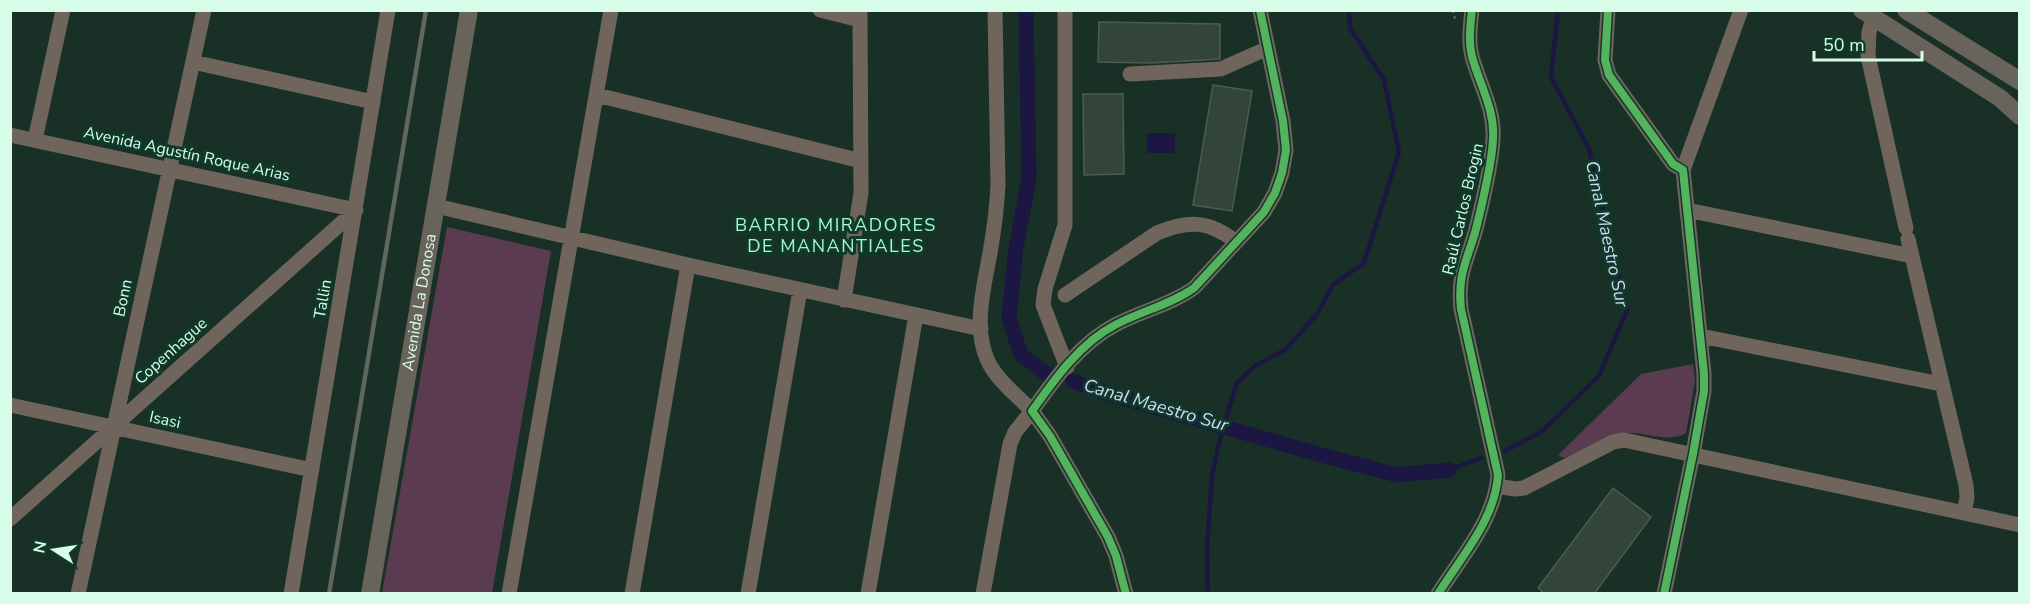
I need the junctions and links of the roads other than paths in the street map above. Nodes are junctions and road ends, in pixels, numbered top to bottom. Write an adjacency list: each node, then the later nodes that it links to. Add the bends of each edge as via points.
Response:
1 (63, 10): 24 (street)
2 (204, 10): 17 (street, Bonn)
3 (388, 10): 21 (street, Tallin)
4 (468, 10): 28 (main road, Avenida La Donosa)
5 (610, 10): 20 (street)
6 (820, 10): 14 (street)
7 (995, 10): 39 (street, via 997,207)
8 (1065, 10): 41 (street, via 1065,225 1043,305)
9 (1260, 10): 16 (street)
10 (1472, 10): 48 (street, Raúl Carlos Brogin, via 1470,45 1492,115 1493,142 1477,226 1459,290 1495,459)
11 (1608, 10): 27 (street, via 1605,60 1609,75 1673,164)
12 (1741, 10): 27 (street)
13 (1906, 10): 19 (main road)
14 (860, 15): 25 (street)
15 (1868, 15): 22 (main road, via 2000,98); 33 (street, via 1868,56)
16 (1268, 48): 18 (street, via 1221,69); 32 (street, via 1286,150 1275,193 1264,212)
17 (193, 62): 21 (street); 26 (street, Bonn)
18 (1130, 74)
19 (2019, 81)
20 (597, 95): 25 (street); 31 (street)
21 (373, 102): 29 (street, Tallin)
22 (2019, 116)
23 (10, 135): 24 (street, Avenida Agustín Roque Arias)
24 (35, 140): 26 (street, Avenida Agustín Roque Arias)
25 (861, 161): 37 (street, via 859,213)
26 (170, 169): 29 (street, Avenida Agustín Roque Arias); 45 (street, Bonn)
27 (1683, 170): 30 (street)
28 (436, 206): 31 (street); 54 (main road, Avenida La Donosa)
29 (356, 210): 45 (street, Copenhague); 47 (street, Tallin)
30 (1688, 210): 33 (street); 40 (street)
31 (572, 238): 34 (street); 55 (street)
32 (1236, 242): 36 (street, via 1211,226 1192,223 1172,227 1156,233); 41 (street, via 1194,288 1113,326 1097,336)
33 (1912, 256): 42 (street)
34 (688, 265): 35 (street); 56 (street)
35 (800, 290): 37 (street); 57 (street)
36 (1065, 295)
37 (844, 300): 38 (street)
38 (916, 315): 39 (street); 58 (street)
39 (981, 329): 44 (street, via 987,360)
40 (1701, 336): 42 (street); 46 (street, via 1704,391)
41 (1067, 367): 44 (street)
42 (1941, 384): 49 (street, via 1966,485)
43 (10, 405): 45 (street, Isasi)
44 (1032, 411): 59 (street, via 1010,444); 60 (street, via 1108,537)
45 (114, 427): 47 (street, Isasi); 50 (street, Copenhague); 52 (street, Bonn)
46 (1693, 454): 48 (street, via 1624,440 1524,488); 49 (street); 62 (street)
47 (312, 470): 53 (street, Tallin)
48 (1497, 486): 61 (street, via 1488,516)
49 (1964, 513): 51 (street)
50 (10, 519)
51 (2019, 525)
52 (78, 594)
53 (291, 594)
54 (370, 594)
55 (509, 594)
56 (632, 594)
57 (748, 594)
58 (868, 594)
59 (983, 594)
60 (1126, 594)
61 (1438, 594)
62 (1664, 594)

